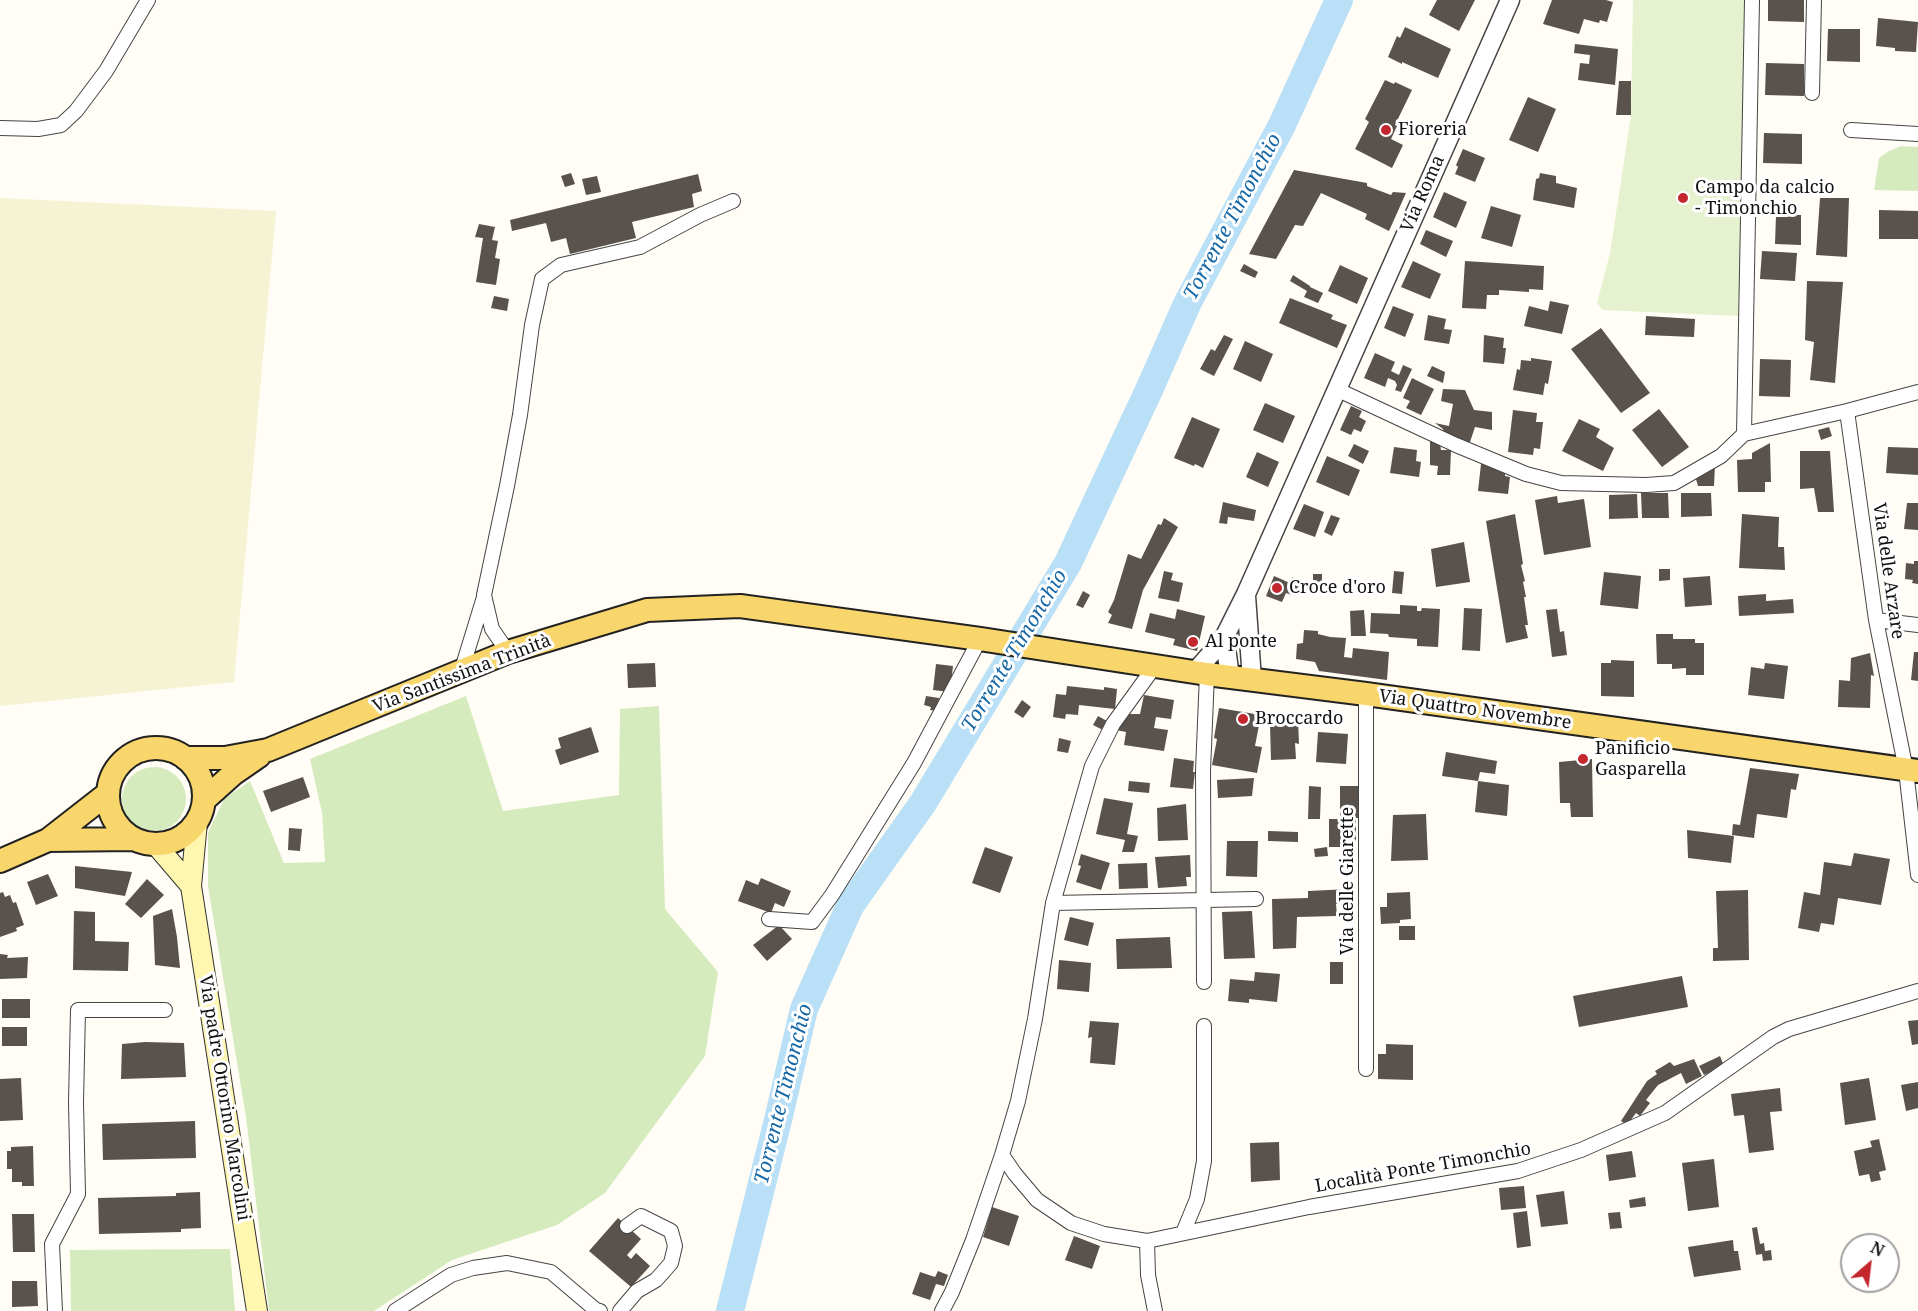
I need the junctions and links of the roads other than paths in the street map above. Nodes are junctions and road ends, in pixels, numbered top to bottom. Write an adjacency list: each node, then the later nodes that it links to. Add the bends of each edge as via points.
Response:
1 (148, 0): 6 (street, via 106,71 62,125)
2 (1510, 0): 10 (street, Via Roma)
3 (1752, 0): 13 (street)
4 (1814, 0): 5 (street)
5 (1812, 93)
6 (0, 128)
7 (1851, 130): 8 (street)
8 (1918, 134)
9 (734, 201): 15 (street, via 640,247 561,265 542,279)
10 (1336, 389): 13 (street, via 1456,445 1526,474 1561,483 1674,483 1721,456); 14 (street, Via Roma)
11 (1918, 392): 12 (street)
12 (1847, 411): 13 (street); 16 (street, Via delle Arzare)
13 (1744, 434)
14 (1246, 594): 19 (street, Via Roma); 25 (street, Via Roma)
15 (484, 595): 20 (street, via 492,630); 23 (street)
16 (1876, 620): 17 (street); 29 (street, Via delle Arzare)
17 (1918, 625)
18 (983, 640): 20 (main road, Via Santissima Trinità, via 740,606 647,610); 21 (main road, Via Santissima Trinità); 42 (street, via 914,763 812,922)
19 (1222, 640): 24 (street, Via Roma); 25 (street)
20 (508, 652): 23 (main road, Via Santissima Trinità)
21 (1068, 652): 22 (main road, Via Quattro Novembre)
22 (1155, 666): 24 (main road, Via Quattro Novembre); 41 (street, via 1113,724 1092,766)
23 (461, 672): 27 (main road, Via Santissima Trinità)
24 (1201, 673): 25 (main road, Via Quattro Novembre); 39 (street)
25 (1241, 678): 26 (main road, Via Quattro Novembre)
26 (1366, 694): 29 (main road, Via Quattro Novembre); 47 (street, Via delle Giarette)
27 (268, 750): 28 (main road, Via Santissima Trinità, via 225,758); 31 (main road, Via Santissima Trinità)
28 (185, 758): 30 (main road, Via Santissima Trinità, via 157,748 135,753 117,766); 31 (main road, via 200,777)
29 (1912, 770): 37 (street, Via delle Arzare)
30 (107, 794): 33 (main road, via 114,820); 34 (main road)
31 (204, 800): 32 (main road)
32 (197, 822): 35 (main road, via 179,838); 38 (main road, Via padre Ottorino Marcolini)
33 (133, 839): 34 (main road); 35 (main road)
34 (48, 840): 36 (main road)
35 (156, 845): 38 (main road)
36 (0, 861)
37 (1918, 875)
38 (190, 886): 53 (main road, Via padre Ottorino Marcolini)
39 (1203, 899): 40 (street); 41 (street); 43 (street)
40 (1256, 899)
41 (1053, 903): 48 (street, via 1035,1019)
42 (769, 919)
43 (1204, 982)
44 (1918, 991): 50 (street, Località Ponte Timonchio, via 1789,1029 1665,1113 1549,1162 1488,1177)
45 (165, 1010): 52 (street, via 78,1010 78,1194 52,1244)
46 (1203, 1026): 50 (street, via 1204,1161 1197,1198)
47 (1366, 1069)
48 (1002, 1155): 51 (street, Località Ponte Timonchio, via 1037,1200 1071,1223 1104,1234); 57 (street, via 973,1240)
49 (627, 1226): 56 (street, via 641,1216 671,1231 675,1246 671,1263)
50 (1183, 1233): 51 (street, Località Ponte Timonchio)
51 (1147, 1241): 58 (street)
52 (55, 1311)
53 (258, 1311)
54 (395, 1311): 55 (street, via 451,1275 507,1263 551,1272)
55 (600, 1311)
56 (620, 1311)
57 (942, 1311)
58 (1155, 1311)

